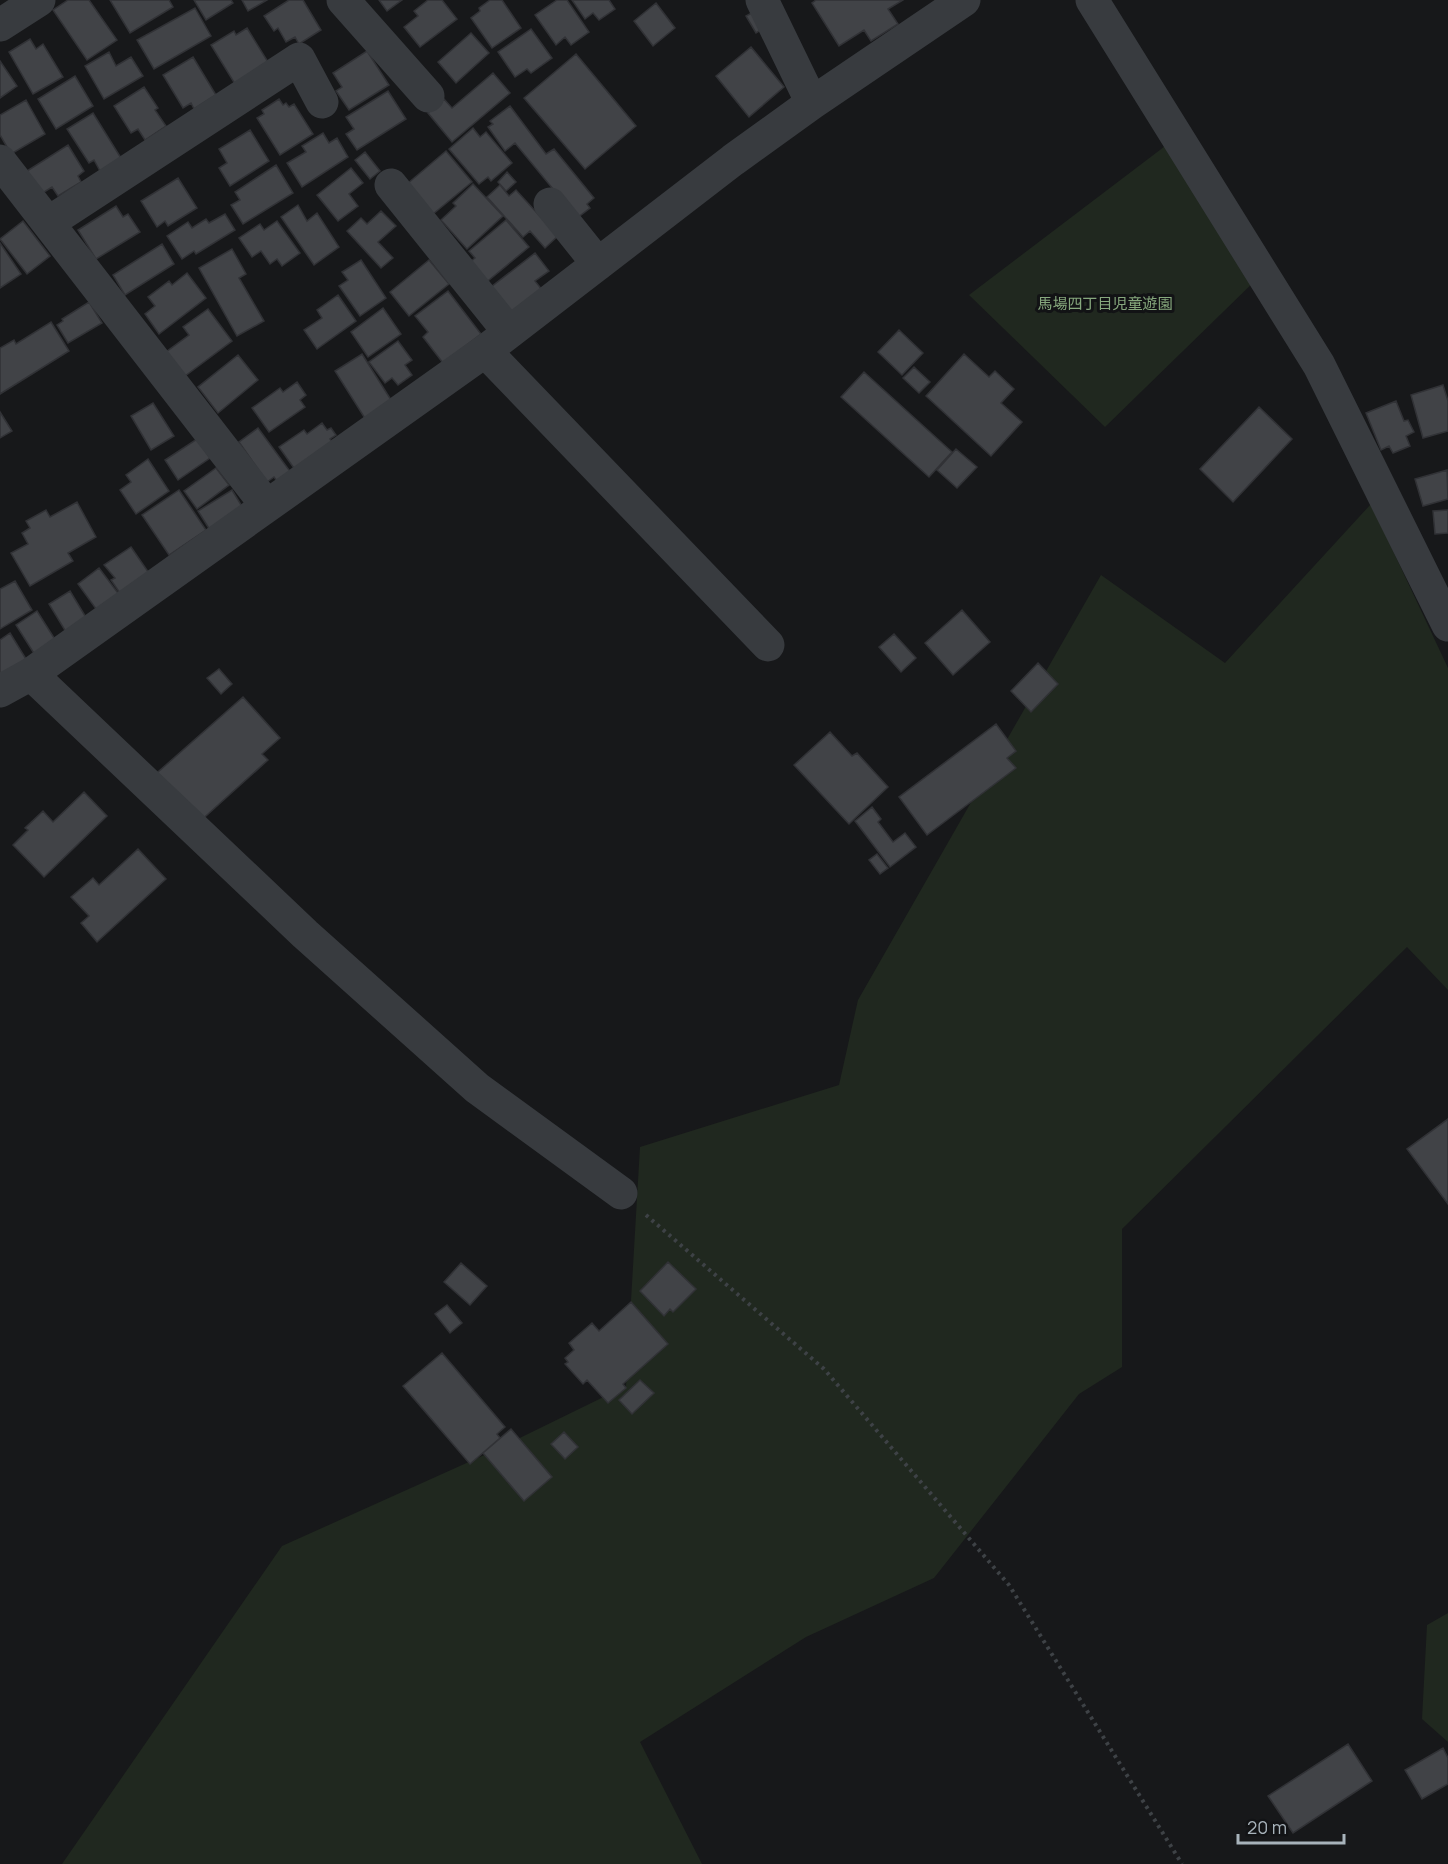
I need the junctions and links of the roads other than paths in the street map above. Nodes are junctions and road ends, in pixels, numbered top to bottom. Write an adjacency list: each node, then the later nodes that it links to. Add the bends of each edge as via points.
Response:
1 (39, 0): 6 (street)
2 (343, 0): 7 (street)
3 (762, 0): 9 (street)
4 (964, 0): 9 (street)
5 (1092, 0): 17 (street, via 1319,365)
6 (0, 25)
7 (428, 96)
8 (322, 102): 13 (street, via 299,59)
9 (812, 103): 14 (street)
10 (0, 161): 13 (street)
11 (391, 185): 15 (street)
12 (550, 204): 14 (street)
13 (48, 223): 16 (street)
14 (598, 264): 15 (street)
15 (497, 341): 16 (street); 18 (street)
16 (267, 506): 19 (street)
17 (1448, 625)
18 (768, 645)
19 (31, 674): 20 (street); 21 (street, via 305,934 477,1088)
20 (0, 691)
21 (621, 1193)

